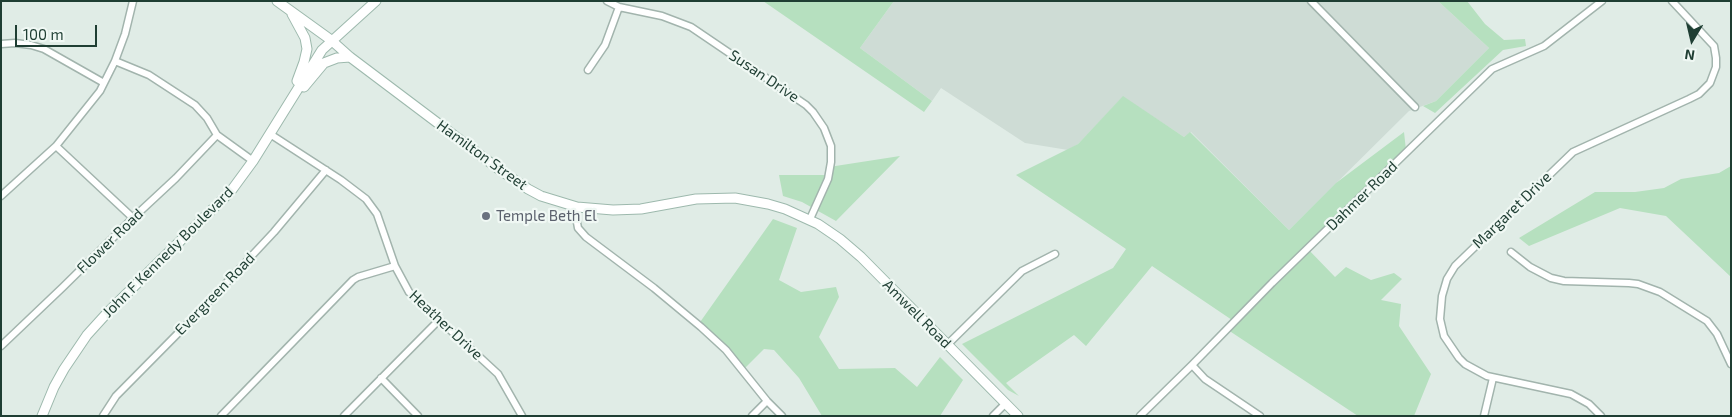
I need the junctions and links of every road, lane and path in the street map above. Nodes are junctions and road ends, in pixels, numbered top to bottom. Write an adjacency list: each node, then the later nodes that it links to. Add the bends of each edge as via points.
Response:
1 (133, 1): 13 (street)
2 (277, 1): 9 (main road, Hamilton Street)
3 (376, 1): 10 (main road, John F Kennedy Boulevard)
4 (608, 1): 8 (street, Susan Drive)
5 (1310, 1): 16 (street)
6 (1602, 1): 34 (street, Dahmer Road, via 1544,46 1492,69)
7 (1672, 1): 36 (street, Margaret Drive, via 1714,46 1716,67 1710,83 1699,94 1573,152 1465,255 1447,279 1440,308 1444,336 1466,364)
8 (619, 7): 14 (street, via 605,45); 26 (street, Susan Drive, via 662,16 691,27 813,112 827,137 831,162 828,179)
9 (290, 11): 10 (main road, Hamilton Street); 17 (main road, via 305,38 307,49)
10 (331, 40): 12 (main road, Hamilton Street); 17 (main road, John F Kennedy Boulevard, via 314,60)
11 (1, 44): 15 (street, via 31,44)
12 (350, 57): 17 (main road, via 324,63); 24 (main road, Hamilton Street, via 528,189)
13 (115, 61): 15 (street); 19 (street, via 149,76 196,105)
14 (588, 70)
15 (104, 83): 20 (street)
16 (1415, 107)
17 (286, 109): 18 (main road, John F Kennedy Boulevard)
18 (270, 134): 21 (main road, John F Kennedy Boulevard); 22 (street, Heather Drive)
19 (217, 135): 21 (street); 25 (street, Flower Road)
20 (56, 146): 23 (street); 25 (street)
21 (253, 161): 39 (main road, John F Kennedy Boulevard, via 214,209 87,335 64,368)
22 (326, 170): 29 (street, Heather Drive, via 366,199 387,239); 40 (street, Evergreen Road, via 274,232 116,396)
23 (1, 196)
24 (578, 207): 26 (main road, Hamilton Street, via 627,210 696,199 735,198 768,204); 37 (street, via 578,228 586,237 654,288 726,350)
25 (133, 218): 32 (street, Flower Road)
26 (810, 219): 31 (main road, Amwell Road, via 850,247)
27 (1511, 252): 33 (street, via 1551,278 1629,283 1660,292 1707,321)
28 (1054, 254): 31 (street, via 1022,271)
29 (395, 266): 30 (street, Heather Drive, via 409,292); 41 (street, via 353,280)
30 (438, 320): 35 (street); 44 (street, Heather Drive, via 498,374)
31 (948, 345): 38 (main road, Amwell Road)
32 (1, 346)
33 (1731, 364)
34 (1192, 366): 49 (street, Dahmer Road); 50 (street, via 1205,379)
35 (381, 378): 42 (street); 43 (street)
36 (1493, 378): 51 (street); 52 (street, Margaret Drive, via 1571,394 1589,404)
37 (767, 401): 45 (street); 46 (street)
38 (1006, 403): 47 (street); 48 (main road, Amwell Road)
39 (42, 416)
40 (102, 416)
41 (221, 416)
42 (344, 416)
43 (418, 416)
44 (522, 416)
45 (752, 416)
46 (782, 416)
47 (994, 416)
48 (1018, 416)
49 (1140, 416)
50 (1260, 416)
51 (1484, 416)
52 (1601, 416)

